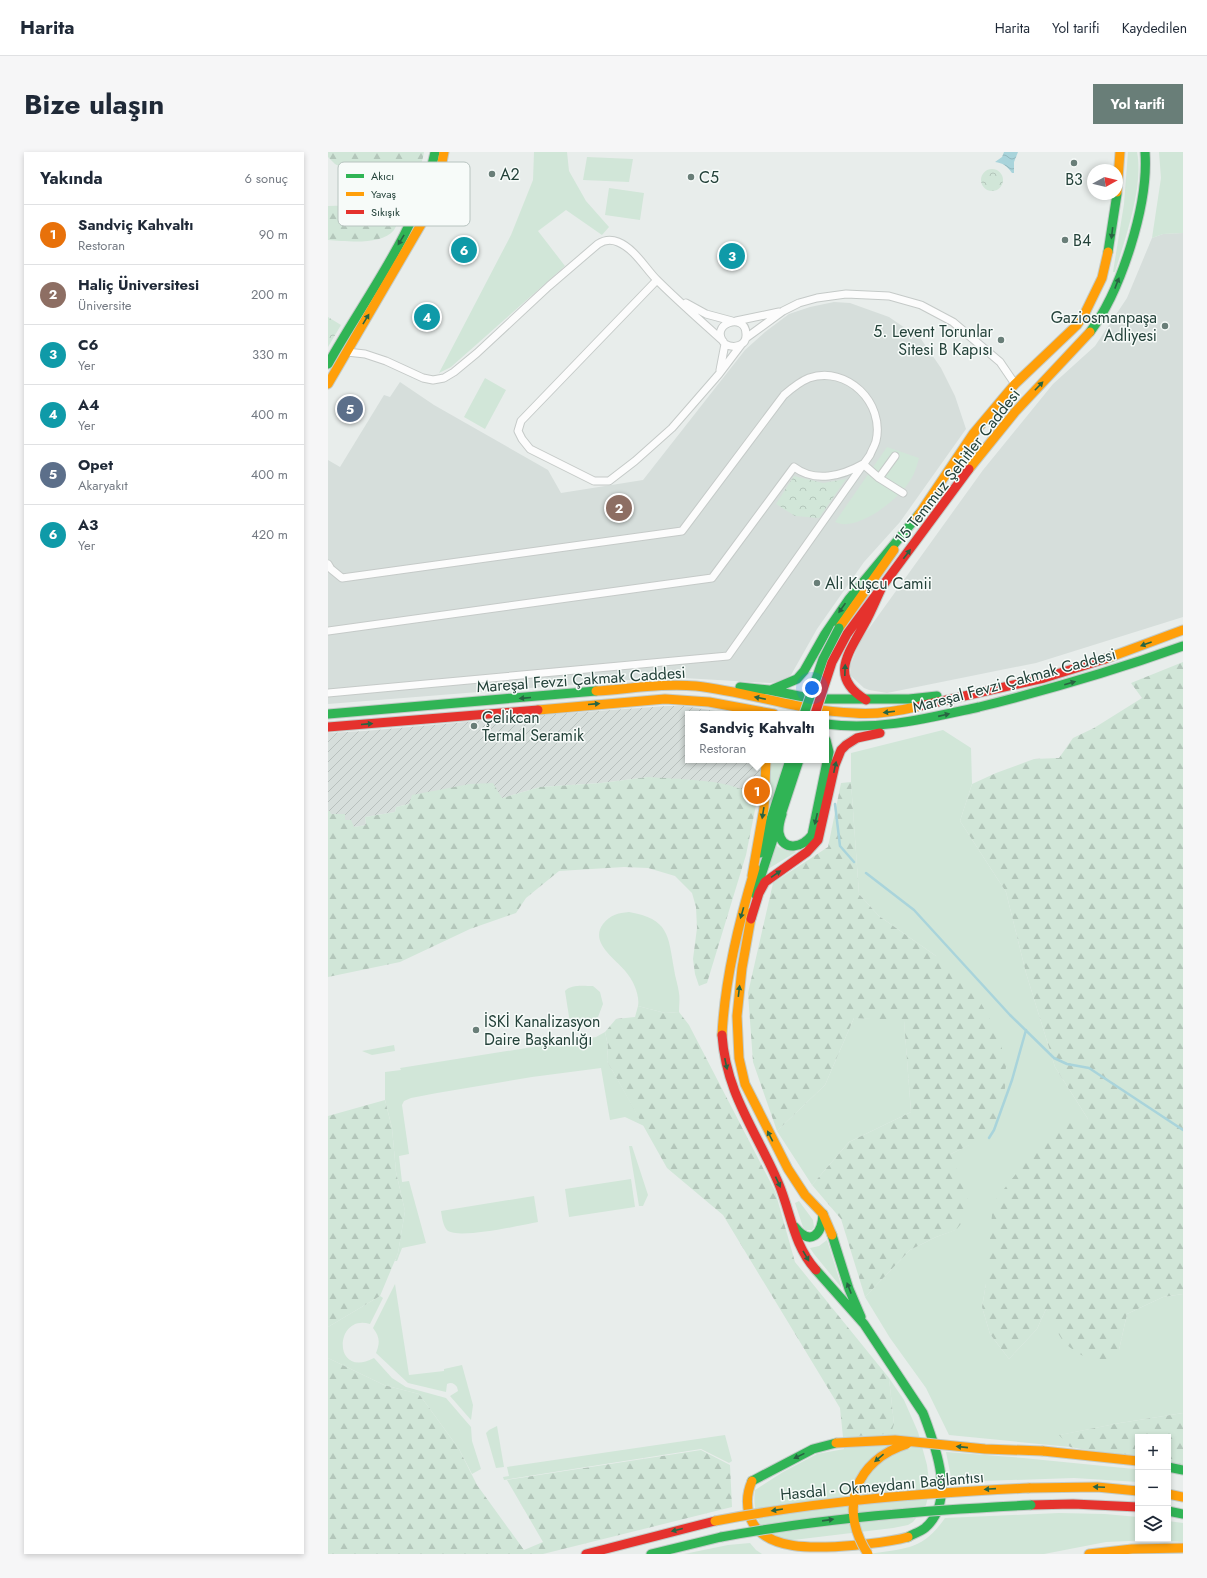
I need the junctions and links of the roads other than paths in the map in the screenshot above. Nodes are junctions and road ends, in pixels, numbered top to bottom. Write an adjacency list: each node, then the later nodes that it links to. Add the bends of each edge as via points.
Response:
1 (435, 152): 5 (main road, one-way to 5)
2 (444, 152): 6 (main road, one-way to 2)
3 (1120, 152): 7 (main road, 15 Temmuz Şehitler Caddesi)
4 (1145, 152): 29 (main road, 15 Temmuz Şehitler Caddesi, one-way to 4, via 1010,416 1080,343 1100,316 1113,294 1135,228 1146,184)
5 (433, 162)
6 (443, 162)
7 (1119, 164)
8 (1116, 200): 22 (main road, 15 Temmuz Şehitler Caddesi, one-way to 22, via 1106,265 1091,302 1077,325)
9 (410, 226): 19 (main road, one-way to 19)
10 (420, 226): 18 (main road, one-way to 10)
11 (657, 280): 12 (street); 18 (street, via 627,247 609,240 602,241 477,353 444,378 423,378 386,360); 20 (street, via 521,421 518,431 522,439 530,449 579,475 594,481 609,480 657,443)
12 (676, 297): 14 (street, via 706,314); 16 (street)
13 (783, 311): 14 (street, via 759,318); 15 (street); 22 (street, via 817,298 846,294 890,296 921,305 953,322 1000,362)
14 (734, 321): 15 (street, via 743,326); 16 (street, via 728,322 722,329 721,337)
15 (746, 338): 17 (street)
16 (724, 343): 17 (street, via 733,347); 20 (street)
17 (741, 345): 20 (street)
18 (347, 352): 21 (main road)
19 (328, 364)
20 (719, 374)
21 (328, 384)
22 (1015, 384): 27 (main road, 15 Temmuz Şehitler Caddesi, via 973,434)
23 (895, 456): 25 (street)
24 (863, 464): 25 (street); 28 (street, via 876,440 877,425 874,410 867,396 856,385 841,378 810,378 796,384 784,395 682,531 342,578); 31 (street, via 850,472 831,476 809,475 794,466 712,578); 36 (street, via 728,656)
25 (879, 478): 26 (street)
26 (903, 493)
27 (920, 513): 34 (main road, one-way to 34, via 853,594 824,634 804,671 790,683); 41 (main road, bridge, via 839,628 824,656)
28 (328, 564)
29 (883, 585): 37 (main road, one-way to 29, via 848,686 845,664); 42 (main road, bridge, via 843,640 830,667)
30 (1183, 630): 35 (main road, Mareşal Fevzi Çakmak Caddesi, one-way to 35, via 1070,670)
31 (328, 631)
32 (1183, 646): 44 (main road, Mareşal Fevzi Çakmak Caddesi, one-way to 32, via 1021,697)
33 (703, 688): 34 (main road, via 720,686); 35 (main road, Mareşal Fevzi Çakmak Caddesi, one-way to 33, via 908,709 872,714 830,711); 43 (main road, Mareşal Fevzi Çakmak Caddesi, one-way to 43, via 673,685)
34 (769, 690): 37 (main road, via 814,699)
35 (982, 692): 37 (main road)
36 (328, 693)
37 (866, 700)
38 (736, 707): 39 (main road); 40 (main road, Mareşal Fevzi Çakmak Caddesi); 46 (main road, Mareşal Fevzi Çakmak Caddesi, one-way to 38, via 665,699 703,701)
39 (742, 711)
40 (758, 711)
41 (805, 711)
42 (816, 711)
43 (328, 714)
44 (906, 723): 45 (main road, Mareşal Fevzi Çakmak Caddesi, via 861,727); 54 (main road, one-way to 44, via 765,882 807,852 818,840 837,755 842,747 854,738 894,730)
45 (829, 724)
46 (328, 727)
47 (766, 763): 53 (main road, one-way to 53, via 764,808)
48 (790, 763): 51 (main road)
49 (797, 763): 51 (main road)
50 (827, 763): 52 (main road, one-way to 52, via 809,840 796,847 790,847 783,841 779,828)
51 (791, 772): 52 (main road); 53 (main road)
52 (782, 814): 54 (main road, via 757,888)
53 (752, 876): 55 (main road, one-way to 55, via 740,920)
54 (750, 919): 56 (main road, one-way to 54, via 738,1051 737,1016)
55 (723, 1025): 56 (main road, via 731,1035 736,1064); 58 (main road, one-way to 58, via 723,1050 732,1087 778,1182)
56 (743, 1075): 57 (main road, one-way to 56, via 805,1195 788,1169 750,1097)
57 (823, 1214): 58 (main road, via 820,1232 810,1238 797,1230); 59 (main road, one-way to 57)
58 (791, 1220): 59 (main road, one-way to 59, via 800,1245 812,1266)
59 (864, 1324): 70 (main road, via 913,1396 925,1419 940,1467 941,1499 935,1517 918,1533 907,1538)
60 (914, 1443): 61 (main road, one-way to 60, bridge, via 1043,1451); 74 (main road, one-way to 74, bridge, via 895,1440 836,1443 813,1449 752,1481 741,1493 741,1500 746,1520 752,1524 757,1536 773,1549); 79 (main road, one-way to 79, bridge, via 891,1449 880,1456 866,1470 858,1486 853,1503 853,1519 858,1536)
61 (1135, 1461)
62 (1171, 1468): 63 (main road)
63 (1183, 1470)
64 (1135, 1491): 76 (main road, Hasdal - Okmeydanı Bağlantısı, one-way to 76, bridge, via 1097,1487 1029,1488 857,1499 715,1521)
65 (1171, 1495): 66 (main road)
66 (1183, 1497)
67 (1135, 1507): 77 (main road, Hasdal - Okmeydanı Bağlantısı, one-way to 67, bridge, via 720,1537 860,1516 1031,1505)
68 (1171, 1512): 69 (main road)
69 (1183, 1514)
70 (855, 1545): 73 (main road); 78 (main road)
71 (1149, 1548): 72 (main road); 75 (main road); 80 (main road)
72 (1183, 1548)
73 (835, 1552): 74 (main road)
74 (808, 1553)
75 (1183, 1553)
76 (586, 1554)
77 (651, 1554)
78 (848, 1554)
79 (868, 1554)
80 (1089, 1554)

